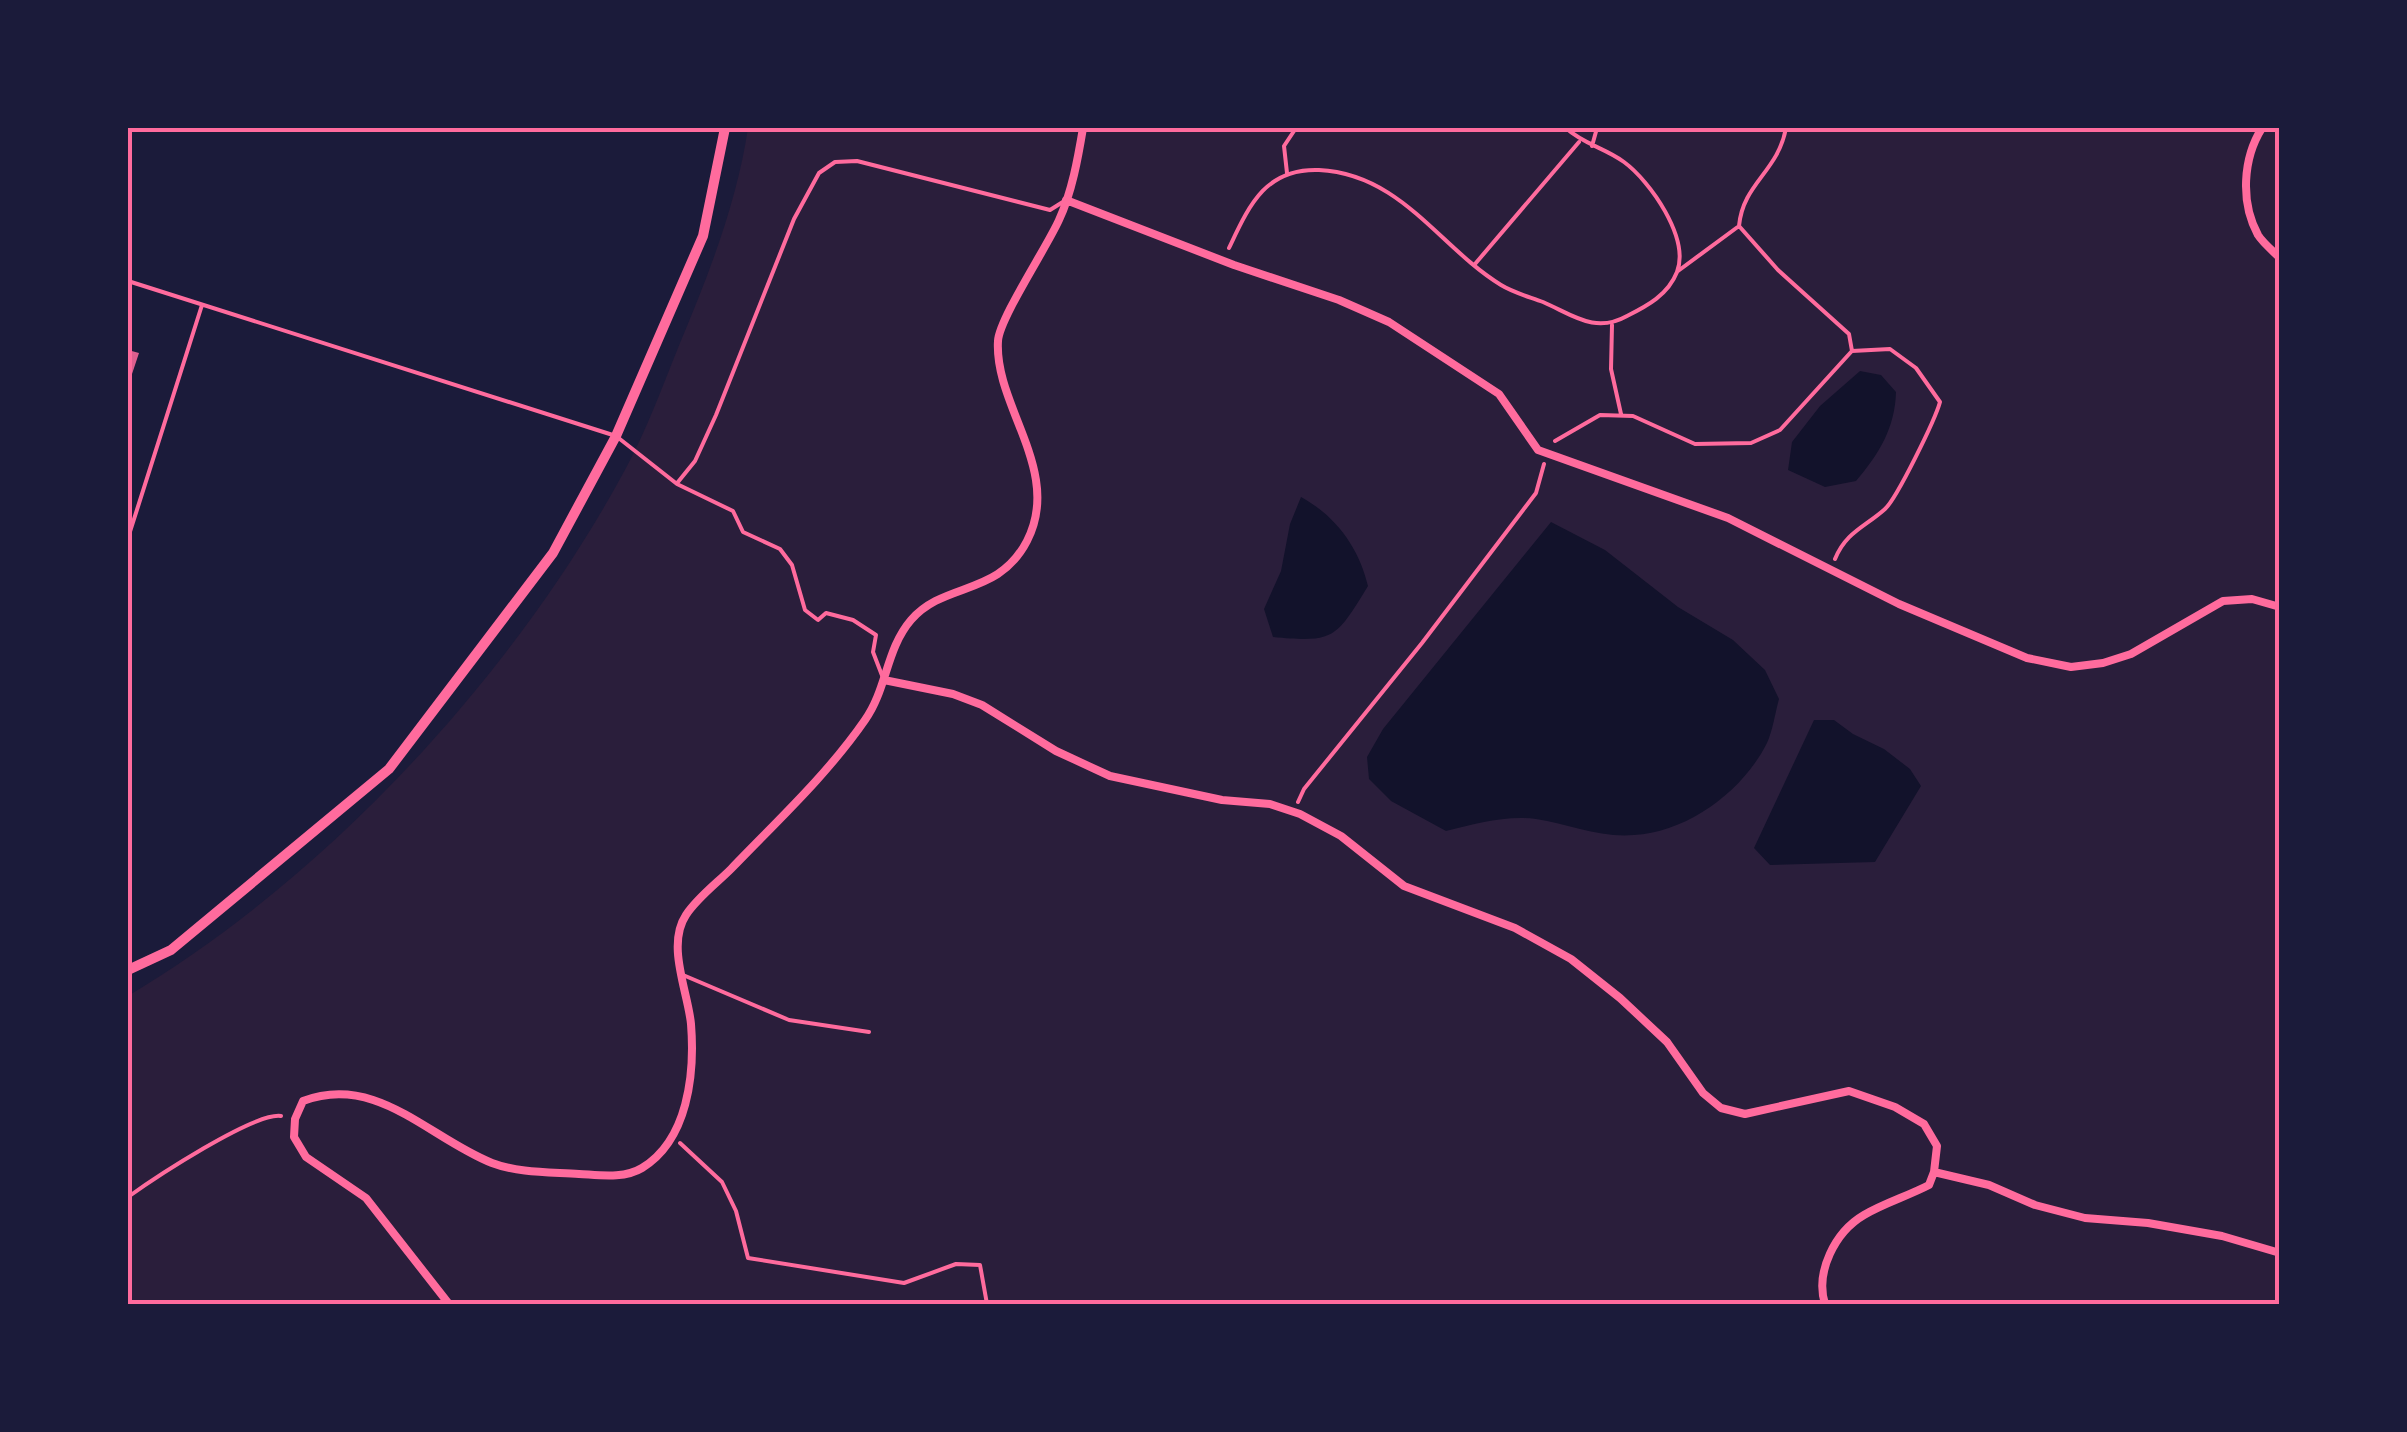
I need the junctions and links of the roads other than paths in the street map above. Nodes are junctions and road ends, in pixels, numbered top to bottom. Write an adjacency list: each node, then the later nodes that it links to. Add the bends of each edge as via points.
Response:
1 (725, 128): 8 (street, via 703,236)
2 (1083, 128): 4 (street)
3 (2262, 128): 5 (street, via 2246,170 2248,202 2258,236)
4 (1066, 200): 9 (lane, via 1050,210 857,161 835,162 819,173 709,430); 11 (street, via 1388,322 1500,394 1542,452 1728,518 1899,604 2027,658 2071,667 2103,663 2224,601); 12 (street, via 998,335 998,367 1028,446 1038,499 1029,538 1008,571 912,618 890,654)
5 (2280, 258)
6 (128, 281): 7 (lane)
7 (202, 305): 8 (lane); 10 (lane)
8 (616, 436): 9 (lane); 13 (street, via 553,552 389,769 170,950)
9 (677, 484): 12 (lane, via 732,511 743,532 780,549 792,565 805,610 818,620 826,613 868,628 876,636 873,652)
10 (128, 538)
11 (2280, 607)
12 (884, 680): 14 (street, via 865,720 812,785 684,916); 16 (street, via 982,705 1110,776 1293,812 1340,836 1404,886 1515,928 1571,959 1667,1042 1721,1108 1745,1114 1848,1091 1924,1124 1937,1146)
13 (128, 970)
14 (682, 976): 15 (lane, via 789,1020); 18 (street, via 691,1082 672,1136 639,1170 611,1176 498,1166 458,1149 396,1106 358,1094 303,1101 294,1137 306,1157 366,1198)
15 (869, 1032)
16 (1934, 1172): 17 (street, via 2084,1218 2148,1222); 19 (street, via 1930,1185 1862,1216 1840,1235 1825,1265)
17 (2280, 1253)
18 (449, 1304)
19 (1825, 1304)

